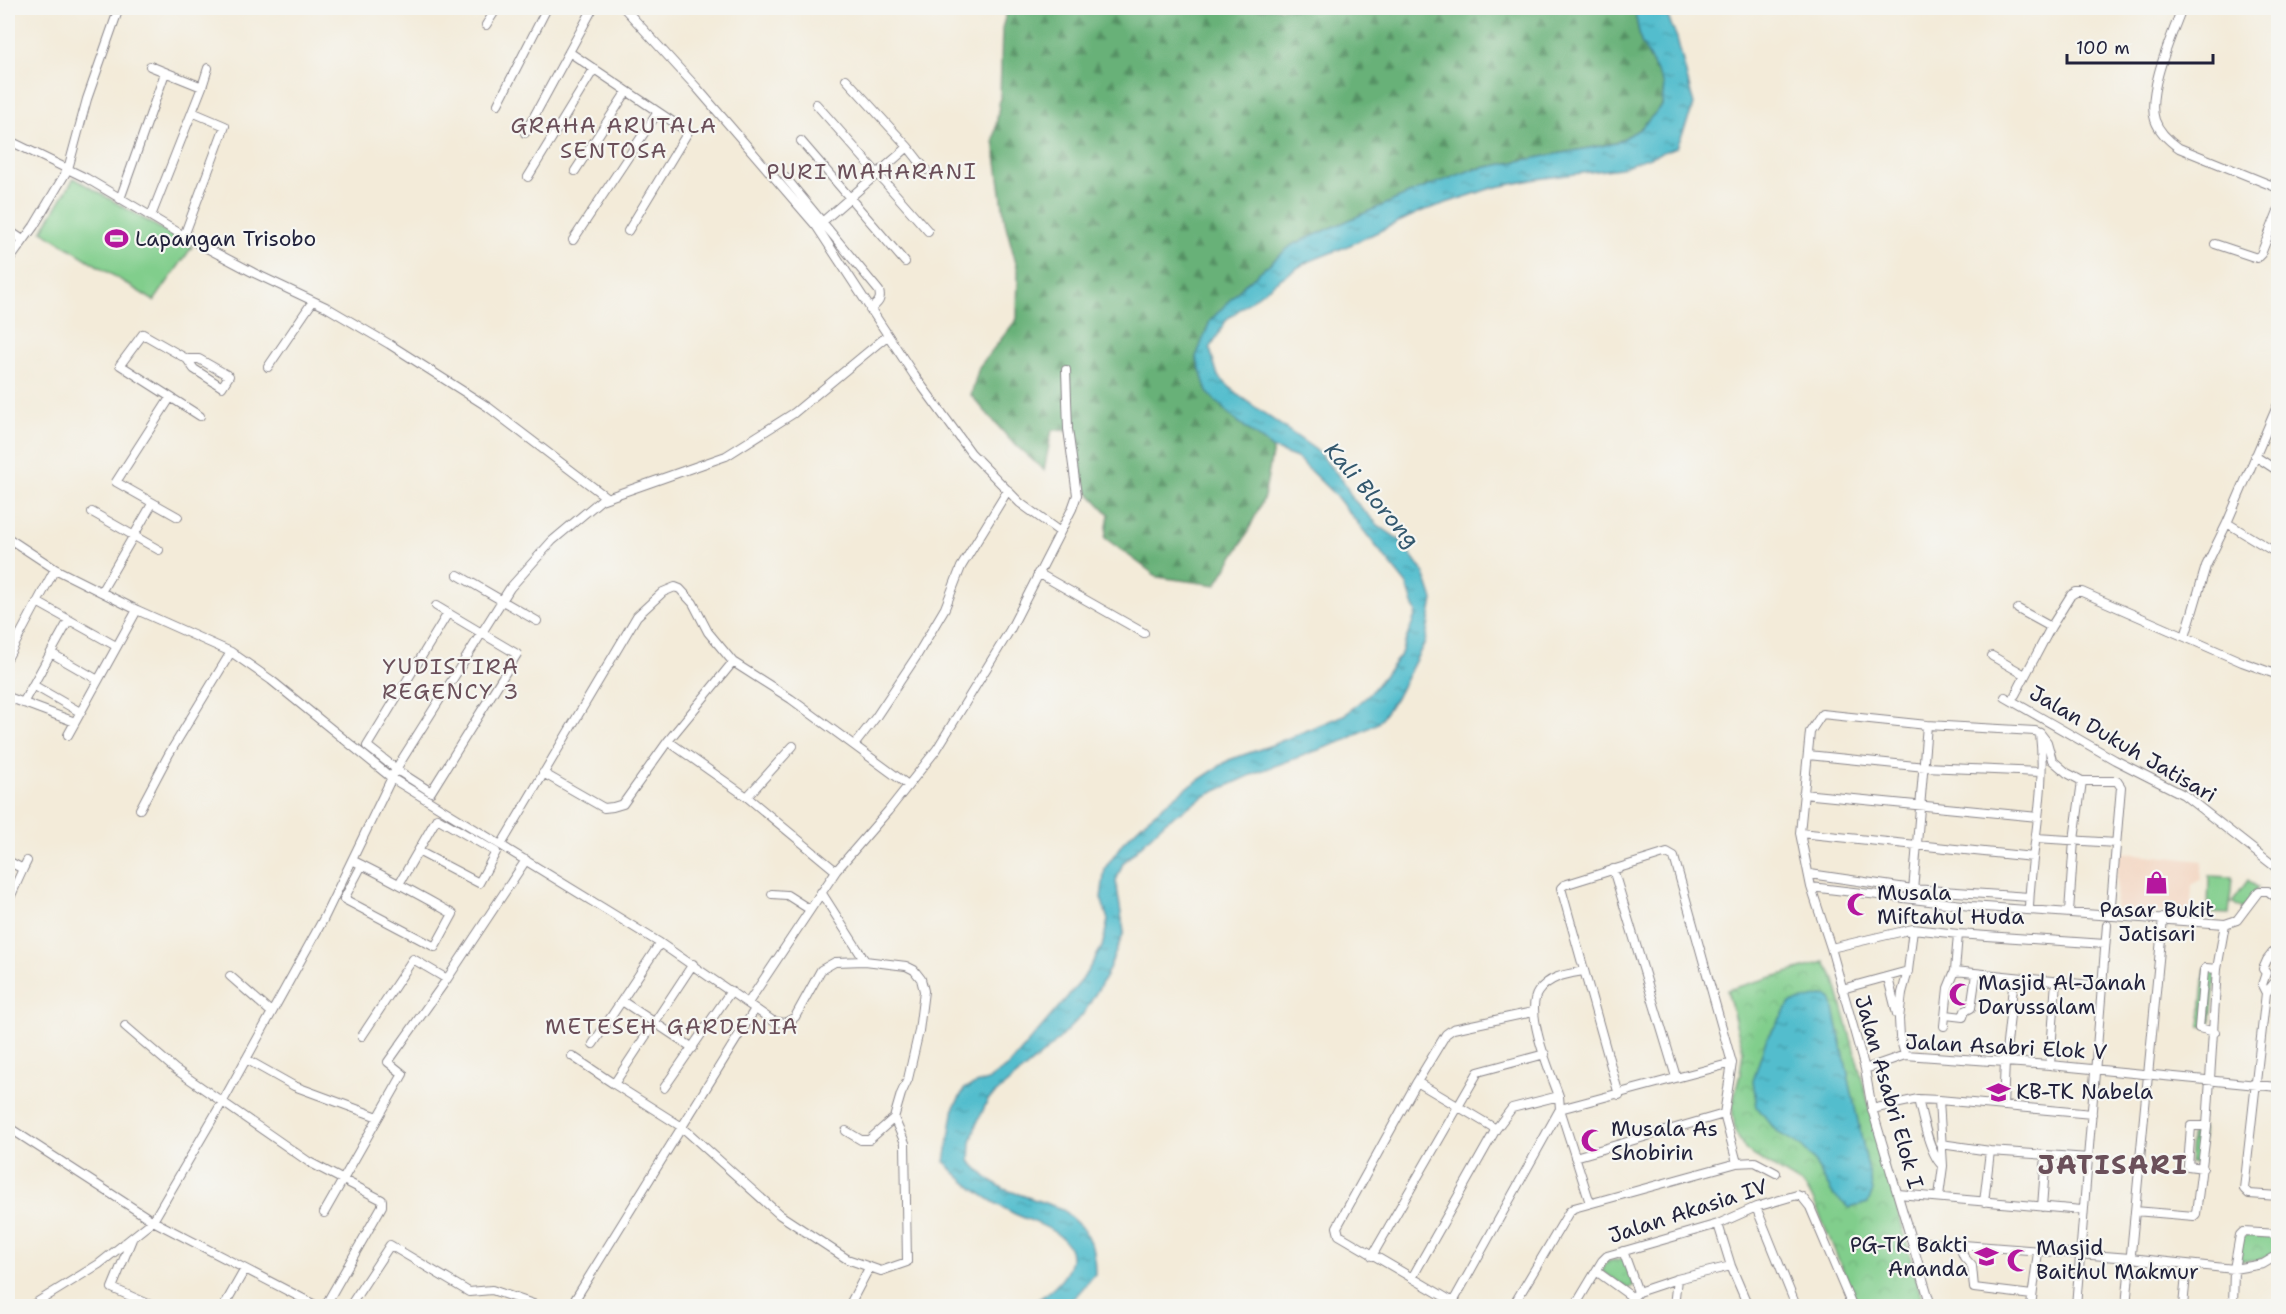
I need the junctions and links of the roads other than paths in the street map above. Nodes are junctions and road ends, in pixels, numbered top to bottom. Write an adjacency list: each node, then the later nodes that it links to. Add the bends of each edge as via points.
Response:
1 (119, 8): 24 (street, via 87,99)
2 (497, 8): 7 (street)
3 (547, 8): 16 (street)
4 (593, 8): 8 (street)
5 (624, 8): 46 (street, via 817,227)
6 (2182, 8): 30 (street, via 2160,70 2153,105 2157,125 2179,148)
7 (486, 25)
8 (569, 52): 11 (street); 20 (street)
9 (150, 66): 12 (street)
10 (208, 68): 14 (street)
11 (594, 69): 15 (street); 28 (street)
12 (165, 73): 14 (street); 32 (street)
13 (846, 79): 23 (street)
14 (202, 87): 18 (street)
15 (627, 91): 19 (street); 26 (street)
16 (498, 104)
17 (816, 104): 27 (street)
18 (192, 112): 34 (street); 39 (street, via 225,126)
19 (658, 112): 37 (street, via 688,132); 41 (street)
20 (525, 133)
21 (8, 140): 24 (street)
22 (801, 141): 31 (street)
23 (908, 147): 25 (street); 27 (street)
24 (68, 169): 32 (street); 40 (street)
25 (926, 170)
26 (575, 171)
27 (878, 172): 31 (street); 38 (street)
28 (528, 177)
29 (786, 178): 35 (street)
30 (2278, 188)
31 (849, 198): 35 (street); 44 (street)
32 (120, 199): 34 (street)
33 (2278, 212): 42 (street, via 2257,258)
34 (151, 216): 39 (street)
35 (821, 223): 46 (street, via 879,291 879,302)
36 (8, 230): 40 (street)
37 (628, 231)
38 (928, 231)
39 (184, 236): 45 (street)
40 (23, 240): 43 (street)
41 (573, 240)
42 (2215, 244)
43 (8, 262)
44 (905, 262)
45 (313, 301): 49 (street); 57 (street, via 474,397)
46 (870, 310): 47 (street)
47 (887, 336): 56 (street, via 971,453); 57 (street, via 794,413 726,456)
48 (187, 359): 48 (street, via 194,369 222,387 229,376 199,359); 51 (street, via 143,334 120,365)
49 (268, 367)
50 (1066, 370): 62 (street, via 1068,429 1077,495)
51 (170, 398): 53 (street); 58 (street, via 116,482)
52 (2278, 404): 54 (street)
53 (200, 416)
54 (2255, 456): 55 (street); 61 (street)
55 (2278, 471)
56 (1008, 490): 62 (street); 103 (street, via 961,567 945,608 916,657)
57 (606, 497): 72 (street, via 552,541)
58 (152, 504): 60 (street); 63 (street)
59 (93, 512): 63 (street)
60 (178, 517)
61 (2227, 523): 66 (street); 82 (street, via 2206,566)
62 (1060, 532): 68 (street)
63 (134, 536): 65 (street); 70 (street)
64 (8, 538): 67 (street)
65 (159, 550)
66 (2278, 554)
67 (55, 569): 70 (street); 71 (street)
68 (1038, 573): 81 (street); 112 (street, via 1010,630 937,749)
69 (458, 575): 72 (street)
70 (101, 592): 75 (street)
71 (37, 602): 77 (street); 87 (street)
72 (502, 602): 78 (street); 80 (street)
73 (436, 606): 76 (street)
74 (2018, 609): 79 (street)
75 (137, 610): 83 (street); 84 (street)
76 (448, 613): 80 (street); 107 (street, via 367,746)
77 (69, 620): 83 (street); 85 (street)
78 (537, 621)
79 (2051, 627): 82 (street, via 2072,596 2082,592); 89 (street)
80 (483, 633): 107 (street); 107 (street, via 517,654 431,792)
81 (1144, 633)
82 (2185, 637): 90 (street)
83 (116, 646): 91 (street)
84 (231, 652): 110 (street); 116 (street)
85 (51, 653): 91 (street); 92 (street)
86 (1992, 656): 89 (street)
87 (8, 657)
88 (733, 662): 102 (street); 103 (street); 109 (street, via 680,589 663,592 637,616)
89 (2025, 675): 93 (street)
90 (2278, 675)
91 (98, 680): 97 (street)
92 (33, 686): 96 (street); 97 (street)
93 (2015, 694)
94 (8, 697): 96 (street)
95 (2005, 697): 133 (street, Jalan Dukuh Jatisari, via 2184,795)
96 (23, 703): 98 (street)
97 (80, 712): 98 (street)
98 (75, 722): 101 (street)
99 (1927, 725): 100 (street); 105 (street, Jalan Asabri Elok I, via 1822,714 1810,732); 106 (street)
100 (2040, 733): 108 (street); 111 (street, via 2056,765)
101 (68, 735)
102 (668, 741): 109 (street, via 622,804 614,807 604,808); 114 (street)
103 (855, 744): 112 (street)
104 (793, 746): 114 (street)
105 (1808, 755): 106 (street); 113 (street, Jalan Asabri Elok I)
106 (1925, 766): 108 (street); 115 (street)
107 (398, 771): 110 (street)
108 (2040, 772): 117 (street)
109 (543, 774): 122 (street)
110 (393, 779): 122 (street); 126 (street)
111 (2082, 781): 120 (street); 121 (street, via 2119,783)
112 (908, 785): 134 (street)
113 (1803, 794): 115 (street); 118 (street, Jalan Asabri Elok I)
114 (747, 797): 134 (street)
115 (1920, 806): 117 (street); 123 (street)
116 (140, 809)
117 (2038, 817): 119 (street)
118 (1800, 833): 123 (street); 135 (street, Jalan Asabri Elok I)
119 (2036, 838): 120 (street); 125 (street)
120 (2074, 840): 121 (street); 147 (street)
121 (2116, 843): 148 (street)
122 (501, 845): 127 (street)
123 (1918, 846): 125 (street); 138 (street)
124 (418, 851): 124 (street, via 437,818 496,852 478,883); 136 (street)
125 (2033, 857): 141 (street)
126 (352, 860): 130 (street); 177 (street)
127 (526, 860): 154 (street); 169 (street)
128 (8, 861): 131 (street)
129 (27, 861): 131 (street)
130 (362, 865): 136 (street); 136 (street, via 344,899 435,947 453,914)
131 (23, 869): 144 (street)
132 (1613, 869): 161 (street, via 1561,888); 193 (street, via 1665,853 1674,857); 198 (street)
133 (2278, 869)
134 (836, 871): 139 (street)
135 (1810, 874): 137 (street, Jalan Asabri Elok I); 138 (street)
136 (399, 884)
137 (1810, 887): 142 (street); 156 (street, Jalan Asabri Elok I)
138 (1913, 889): 141 (street); 142 (street)
139 (821, 892): 145 (street); 158 (street)
140 (772, 894): 145 (street, via 787,896)
141 (2029, 897): 146 (street)
142 (1912, 899): 146 (street)
143 (2278, 899): 150 (street, via 2259,891 2237,920)
144 (8, 902)
145 (809, 909): 176 (street)
146 (2029, 910): 147 (street)
147 (2069, 912): 148 (street)
148 (2110, 916): 149 (street)
149 (2163, 918): 150 (street); 197 (street)
150 (2225, 924): 160 (street)
151 (2107, 925): 155 (street)
152 (1912, 929): 153 (street); 156 (street); 162 (street)
153 (1958, 934): 155 (street); 163 (street)
154 (660, 943): 159 (street); 175 (street)
155 (2106, 944): 171 (street)
156 (1831, 948): 172 (street, Jalan Asabri Elok I)
157 (2278, 949): 174 (street, via 2263,969)
158 (865, 961): 176 (street, via 835,962 821,970 795,1017 785,1023 773,1022); 217 (street, via 914,970 924,991 908,1079)
159 (693, 964): 173 (street); 181 (street)
160 (2217, 969): 184 (street); 184 (street, via 2204,970 2199,1028)
161 (1584, 971): 178 (street, via 1548,982 1536,994); 205 (street)
162 (1908, 971): 166 (street); 180 (street)
163 (1955, 971): 164 (street); 179 (street, via 1948,988)
164 (1976, 974): 167 (street); 179 (street, via 1971,1008 1963,1017)
165 (230, 976): 177 (street)
166 (1888, 978): 172 (street); 180 (street)
167 (2014, 978): 170 (street); 192 (street)
168 (2278, 978): 174 (street)
169 (447, 979): 185 (street, via 413,959); 216 (street, via 388,1062 403,1074)
170 (2055, 981): 171 (street); 194 (street)
171 (2101, 986): 196 (street)
172 (1842, 990): 195 (street, Jalan Asabri Elok I)
173 (730, 991): 176 (street); 187 (street)
174 (2266, 993): 202 (street)
175 (622, 1001): 181 (street); 186 (street)
176 (752, 1006): 220 (street)
177 (271, 1012): 191 (street)
178 (1533, 1012): 188 (street); 200 (street, via 1453,1029)
179 (1946, 1015): 183 (street)
180 (1899, 1019): 189 (street)
181 (656, 1024): 187 (street); 201 (street)
182 (125, 1026): 209 (street, via 175,1069)
183 (1944, 1026)
184 (2215, 1032): 199 (street)
185 (362, 1036)
186 (593, 1044)
187 (693, 1048): 204 (street)
188 (1545, 1054): 206 (street); 210 (street, via 1478,1072)
189 (1905, 1055): 192 (street, Jalan Asabri Elok V); 195 (street, Jalan Asabri Elok V)
190 (572, 1056): 201 (street)
191 (246, 1059): 209 (street); 216 (street, via 294,1086)
192 (2005, 1062): 194 (street, Jalan Asabri Elok V); 211 (street)
193 (1732, 1063): 198 (street); 214 (street)
194 (2050, 1065): 196 (street, Jalan Asabri Elok V)
195 (1864, 1069): 212 (street, Jalan Asabri Elok I)
196 (2096, 1070): 197 (street, Jalan Asabri Elok V); 215 (street)
197 (2148, 1073): 199 (street, Jalan Asabri Elok V); 241 (street)
198 (1676, 1077): 205 (street)
199 (2211, 1081): 202 (street, Jalan Asabri Elok V); 218 (street)
200 (1417, 1082): 210 (street); 253 (street, via 1337,1227 1339,1235)
201 (614, 1084): 220 (street)
202 (2255, 1086): 203 (street, Jalan Asabri Elok V); 235 (street, via 2244,1189 2249,1194)
203 (2278, 1087)
204 (664, 1088)
205 (1620, 1095): 213 (street)
206 (1559, 1096): 213 (street); 221 (street, via 1512,1108)
207 (1918, 1099): 208 (street); 212 (street); 229 (street, via 1938,1163)
208 (1939, 1100): 211 (street); 223 (street)
209 (223, 1101): 232 (street, via 309,1162); 243 (street)
210 (1458, 1106): 221 (street); 253 (street)
211 (2003, 1106): 215 (street)
212 (1872, 1108): 233 (street, Jalan Asabri Elok I)
213 (1560, 1109): 226 (street); 266 (street)
214 (1724, 1114): 226 (street); 228 (street)
215 (2092, 1114): 227 (street)
216 (378, 1117): 232 (street)
217 (894, 1118): 222 (street, via 869,1140); 257 (street, via 905,1143 907,1262 881,1271)
218 (2207, 1126): 230 (street); 230 (street, via 2191,1126 2189,1136 2188,1166)
219 (8, 1127): 243 (street)
220 (682, 1127): 257 (street, via 780,1215 847,1259); 276 (street)
221 (1496, 1129): 261 (street)
222 (846, 1131)
223 (1941, 1144): 224 (street); 229 (street)
224 (1989, 1151): 225 (street); 236 (street)
225 (2046, 1155): 227 (street); 239 (street)
226 (1575, 1157): 237 (street)
227 (2089, 1158): 240 (street)
228 (1737, 1163): 231 (street, via 1755,1162); 237 (street)
229 (1943, 1166): 234 (street)
230 (2203, 1168): 241 (street, via 2194,1216)
231 (1776, 1173)
232 (343, 1181): 242 (street); 273 (street, via 376,1196 382,1200 382,1206)
233 (1898, 1194): 234 (street); 247 (street, Jalan Asabri Elok I)
234 (1939, 1196): 236 (street)
235 (2278, 1196)
236 (1984, 1202): 239 (street)
237 (1590, 1203): 278 (street, via 1569,1212)
238 (1756, 1207): 244 (street, Jalan Akasia IV); 283 (street); 284 (street, Jalan Akasia IV, via 1792,1195 1802,1197 1810,1207)
239 (2042, 1207): 240 (street)
240 (2082, 1210): 251 (street)
241 (2135, 1212): 254 (street)
242 (324, 1213)
243 (153, 1221): 246 (street); 258 (street)
244 (1718, 1224): 249 (street, Jalan Akasia IV); 256 (street)
245 (2278, 1234): 259 (street, via 2242,1233)
246 (133, 1237): 269 (street, via 99,1264); 270 (street, via 112,1288)
247 (1912, 1241): 248 (street); 285 (street, Jalan Asabri Elok I)
248 (1958, 1243): 250 (street); 264 (street, via 1972,1266 1974,1288)
249 (1623, 1251): 260 (street, Jalan Akasia IV, via 1604,1258); 263 (street)
250 (2038, 1252): 251 (street); 264 (street)
251 (2080, 1254): 254 (street); 287 (street)
252 (2278, 1255): 259 (street, via 2263,1264)
253 (1372, 1256): 261 (street)
254 (2130, 1258): 255 (street); 288 (street)
255 (2187, 1265): 259 (street); 289 (street)
256 (1731, 1266): 262 (street); 267 (street)
257 (869, 1268): 277 (street)
258 (245, 1269): 265 (street); 271 (street)
259 (2234, 1269): 268 (street)
260 (1596, 1271): 263 (street); 279 (street, Jalan Akasia IV)
261 (1412, 1278): 266 (street)
262 (1677, 1279): 263 (street); 281 (street)
263 (1635, 1294): 280 (street)
264 (2032, 1295): 286 (street)
265 (306, 1304): 272 (street)
266 (1457, 1304)
267 (1747, 1304): 282 (street)
268 (2235, 1304)
269 (31, 1306)
270 (153, 1306)
271 (224, 1306)
272 (317, 1306)
273 (325, 1306)
274 (350, 1306): 275 (street, via 390,1245 469,1292 492,1290)
275 (538, 1306)
276 (571, 1306)
277 (849, 1306)
278 (1513, 1306)
279 (1575, 1306)
280 (1625, 1306)
281 (1674, 1306)
282 (1735, 1306)
283 (1796, 1306)
284 (1851, 1306)
285 (1931, 1306)
286 (2031, 1306)
287 (2076, 1306)
288 (2126, 1306)
289 (2183, 1306)

